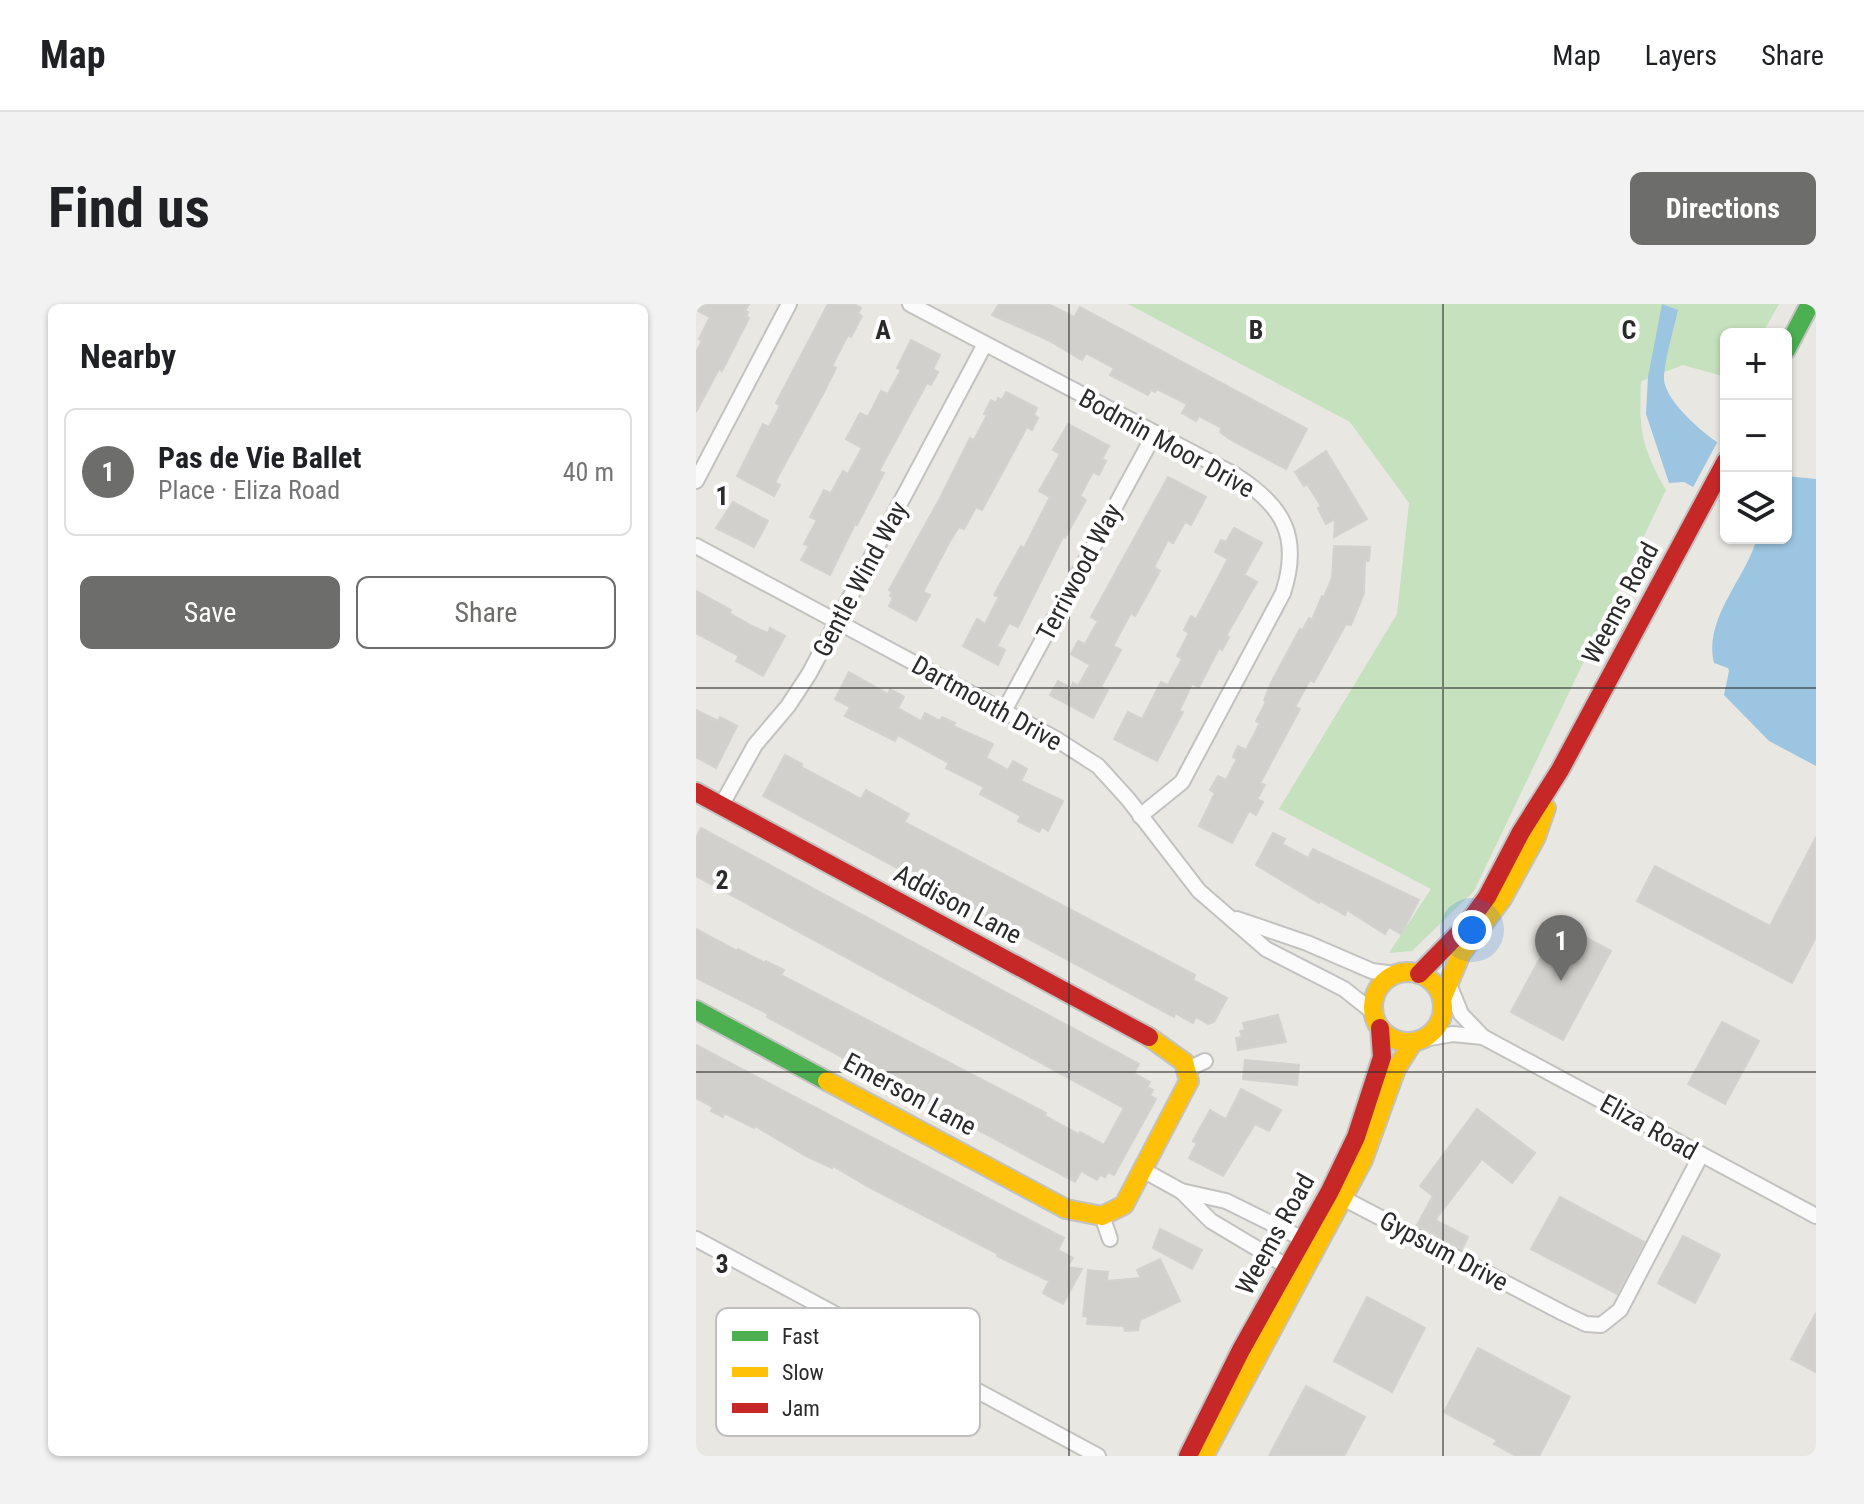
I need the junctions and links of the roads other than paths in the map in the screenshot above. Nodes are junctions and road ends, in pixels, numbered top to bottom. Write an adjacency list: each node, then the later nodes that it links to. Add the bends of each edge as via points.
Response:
1 (789, 304): 8 (street)
2 (910, 304): 5 (street, Bodmin Moor Drive)
3 (1810, 304): 4 (street)
4 (1792, 338)
5 (985, 344): 6 (street, Bodmin Moor Drive); 10 (street, Gentle Wind Way)
6 (1155, 433): 11 (street, Terriwood Way); 15 (street, Bodmin Moor Drive, via 1252,486 1283,522 1291,544 1291,568 1283,593 1182,782)
7 (1720, 472): 12 (street, Weems Road)
8 (696, 481)
9 (696, 546): 10 (street, Dartmouth Drive)
10 (836, 621): 11 (street, Dartmouth Drive); 14 (street, Gentle Wind Way, via 809,674 755,745)
11 (1004, 711): 15 (street, Dartmouth Drive, via 1098,766)
12 (1560, 770): 18 (street, Weems Road, via 1487,897); 19 (street, Weems Road, via 1536,837 1502,899 1461,954)
13 (696, 792): 14 (street, Addison Lane)
14 (721, 806): 25 (street, Addison Lane, via 1157,1041 1184,1062)
15 (1140, 816): 16 (street, Dartmouth Drive, via 1199,891)
16 (1231, 918): 17 (street, Dartmouth Drive, via 1372,971); 21 (street, Dartmouth Drive, via 1266,949 1344,989)
17 (1395, 974): 18 (street); 21 (street, via 1377,990)
18 (1419, 974): 19 (street)
19 (1445, 991): 22 (street, Eliza Road); 23 (street, via 1440,1023)
20 (696, 1010): 30 (street, Emerson Lane, via 1066,1209)
21 (1376, 1020): 23 (street, via 1392,1039); 29 (street, Weems Road, via 1382,1057)
22 (1483, 1037): 23 (street, Eliza Road, via 1453,1034); 26 (street, Eliza Road)
23 (1418, 1040): 29 (street, Weems Road, via 1394,1072 1365,1154)
24 (1205, 1061): 25 (street)
25 (1186, 1070): 27 (street, via 1189,1081)
26 (1701, 1155): 29 (street, Gypsum Drive, via 1620,1310 1601,1325 1558,1311); 31 (street, Eliza Road)
27 (1143, 1170): 28 (street); 30 (street, via 1124,1205)
28 (1181, 1191): 34 (street, via 1226,1201); 35 (street, via 1211,1221)
29 (1337, 1195): 34 (street, Weems Road); 40 (street, Weems Road)
30 (1102, 1216): 33 (street)
31 (1816, 1216)
32 (696, 1239): 36 (street)
33 (1110, 1239)
34 (1303, 1239): 35 (street, Weems Road)
35 (1288, 1267): 39 (street, Weems Road)
36 (824, 1308)
37 (980, 1392): 38 (street)
38 (1098, 1456)
39 (1188, 1456)
40 (1204, 1456)

